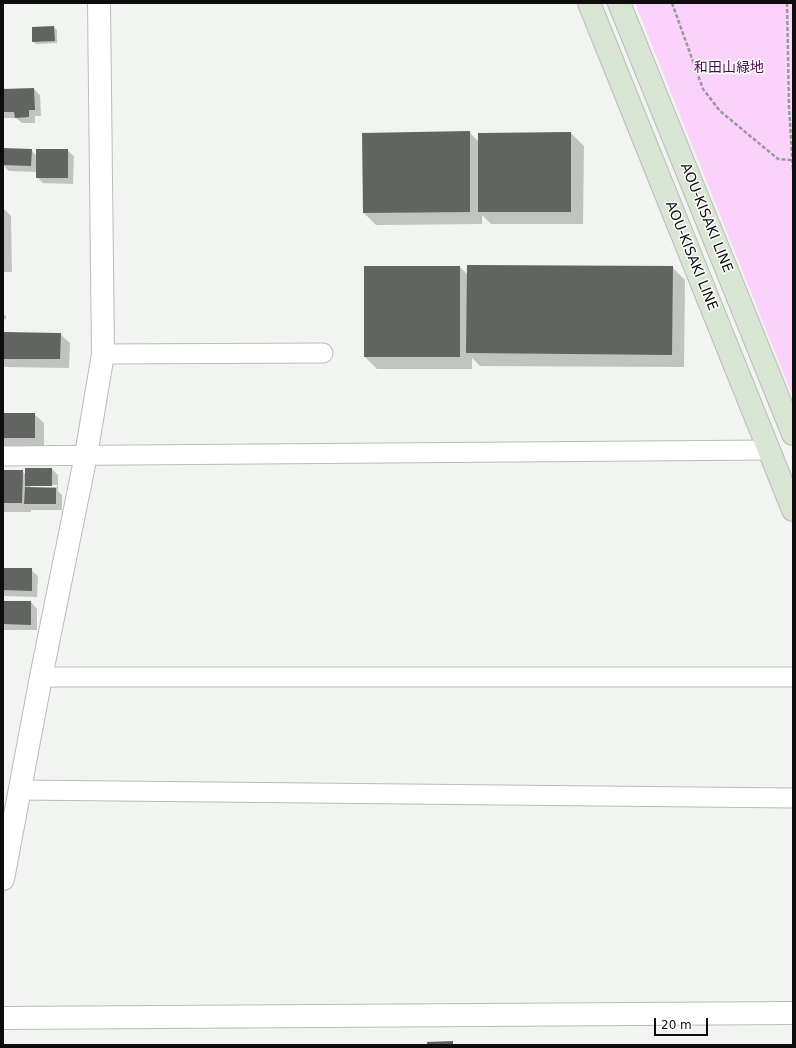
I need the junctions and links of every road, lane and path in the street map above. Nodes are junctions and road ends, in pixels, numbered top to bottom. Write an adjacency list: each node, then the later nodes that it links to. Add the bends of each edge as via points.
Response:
1 (99, 3): 9 (street)
2 (589, 3): 11 (main road, AOU-KISAKI LINE)
3 (619, 3): 10 (main road, AOU-KISAKI LINE)
4 (672, 3): 6 (path, via 703,89 720,111 778,159)
5 (787, 3): 6 (path)
6 (793, 160): 7 (path)
7 (793, 171)
8 (323, 353): 9 (street)
9 (103, 354): 12 (street)
10 (793, 434)
11 (769, 450): 12 (street); 14 (main road, AOU-KISAKI LINE)
12 (86, 455): 13 (street); 15 (street)
13 (3, 456)
14 (793, 510)
15 (41, 677): 16 (street); 17 (street)
16 (793, 677)
17 (20, 790): 18 (street); 19 (street)
18 (793, 798)
19 (3, 879)
20 (793, 1013): 21 (street)
21 (3, 1018)

